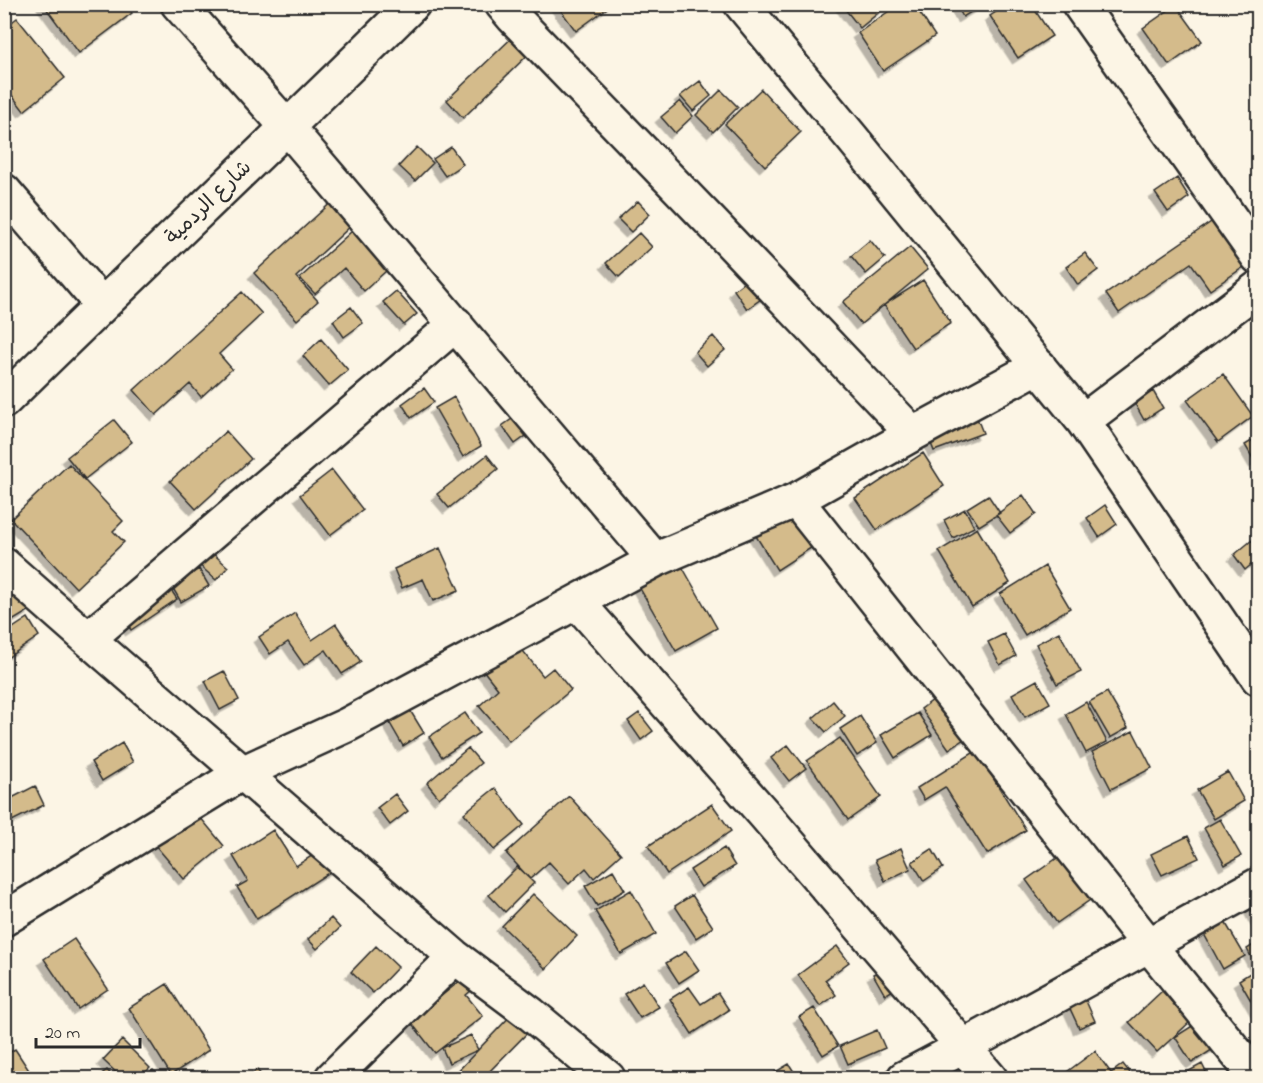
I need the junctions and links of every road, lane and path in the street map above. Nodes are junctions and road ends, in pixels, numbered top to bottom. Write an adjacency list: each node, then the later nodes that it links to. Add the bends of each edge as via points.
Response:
1 (178, 4): 6 (street)
2 (413, 4): 6 (street, شارع الردمية)
3 (502, 4): 15 (street)
4 (741, 4): 12 (street)
5 (1079, 4): 8 (street)
6 (288, 128): 10 (street, شارع الردمية); 11 (street)
7 (4, 191): 10 (street)
8 (1258, 257)
9 (1258, 288): 14 (street)
10 (102, 305): 13 (street, شارع الردمية)
11 (456, 324): 17 (street); 20 (street)
12 (1039, 366): 14 (street); 15 (street)
13 (4, 401)
14 (1083, 421): 21 (street)
15 (913, 434): 16 (street)
16 (796, 500): 17 (street); 25 (street)
17 (655, 560): 19 (street)
18 (4, 565): 20 (street)
19 (577, 602): 22 (street, via 347,725); 27 (street)
20 (88, 639): 22 (street)
21 (1258, 678)
22 (242, 773): 24 (street); 26 (street)
23 (1258, 885): 25 (street)
24 (4, 919)
25 (1148, 944): 27 (street); 32 (street)
26 (455, 957): 28 (street); 29 (street)
27 (963, 1048): 30 (street); 31 (street)
28 (332, 1078)
29 (608, 1078)
30 (904, 1078)
31 (990, 1078)
32 (1257, 1078)

